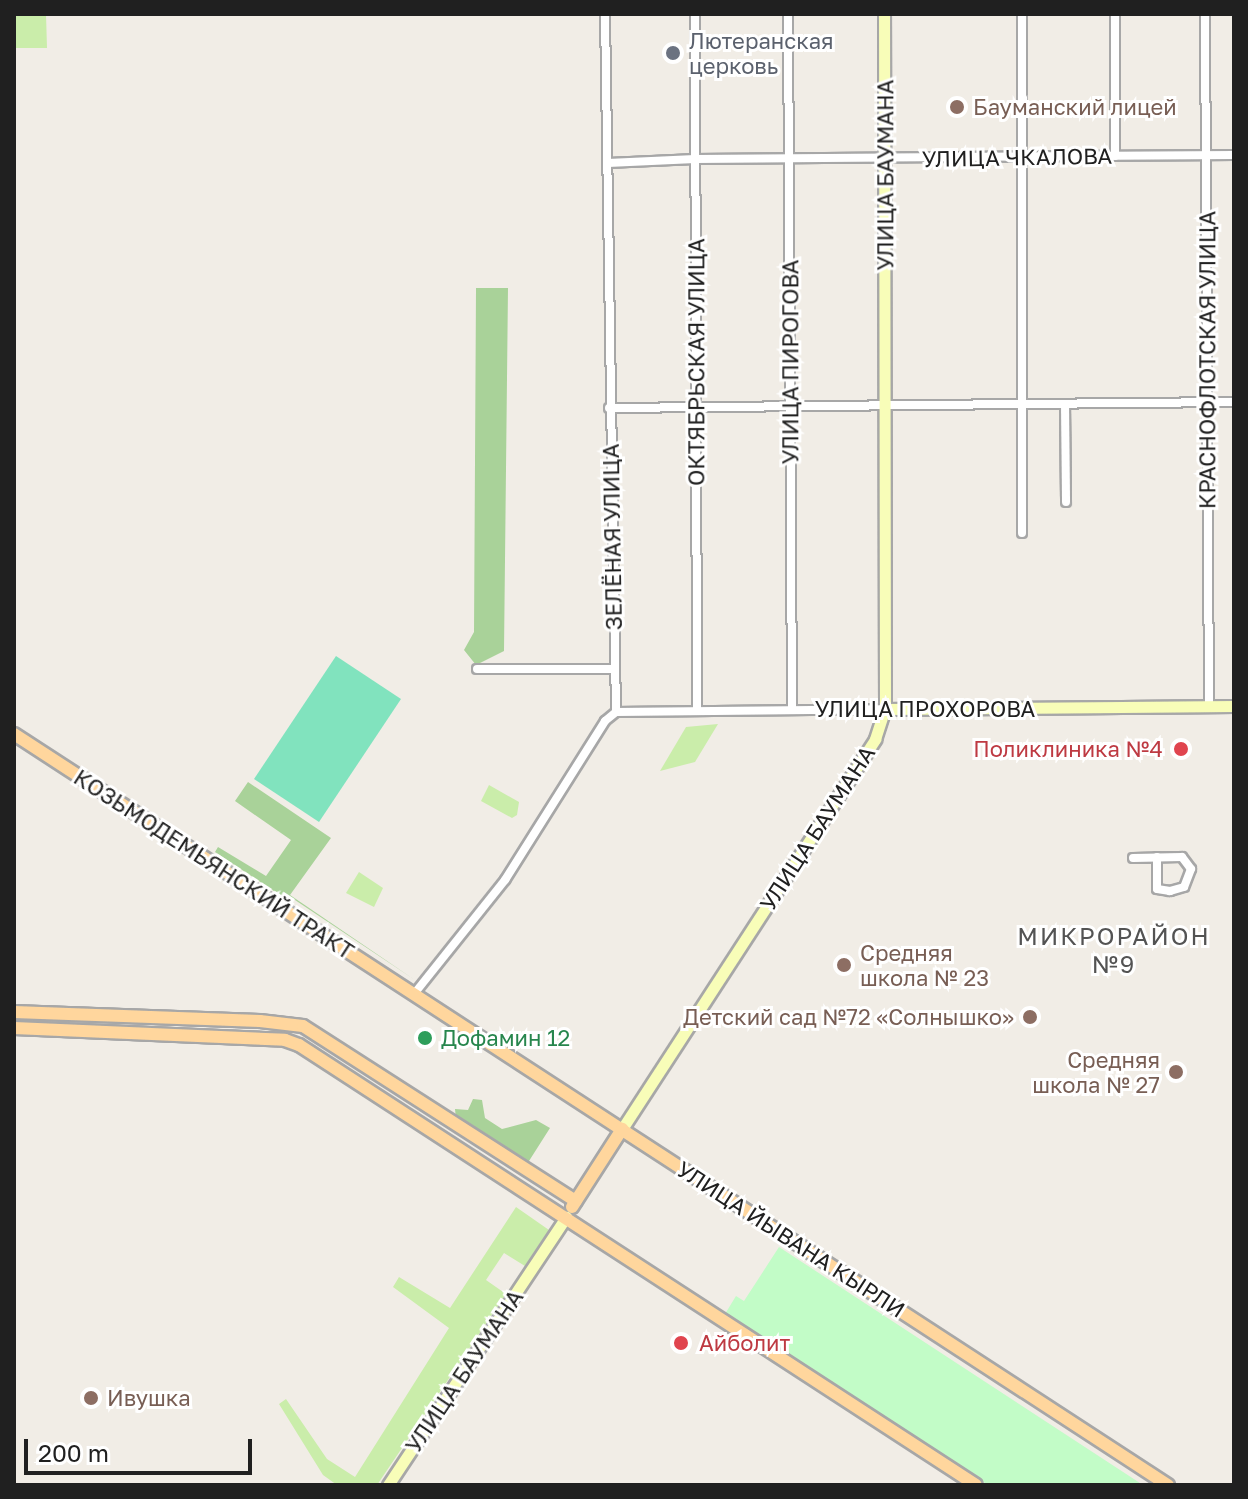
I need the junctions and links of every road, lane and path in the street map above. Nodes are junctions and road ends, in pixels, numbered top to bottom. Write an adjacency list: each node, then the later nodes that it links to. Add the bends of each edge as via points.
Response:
1 (605, 14): 15 (street, ЗЕЛЁНАЯ УЛИЦА)
2 (695, 14): 12 (street, ОКТЯБРЬСКАЯ УЛИЦА)
3 (788, 14): 13 (street, УЛИЦА ПИРОГОВА)
4 (884, 14): 14 (street, УЛИЦА БАУМАНА)
5 (1022, 14): 11 (street)
6 (1115, 14): 10 (street)
7 (1205, 14): 8 (street, КРАСНОФЛОТСКАЯ УЛИЦА)
8 (1206, 155): 9 (street, УЛИЦА ЧКАЛОВА); 10 (street, УЛИЦА ЧКАЛОВА); 17 (street, КРАСНОФЛОТСКАЯ УЛИЦА)
9 (1234, 155)
10 (1115, 156): 11 (street, УЛИЦА ЧКАЛОВА)
11 (1021, 157): 14 (street, УЛИЦА ЧКАЛОВА); 18 (street)
12 (695, 159): 13 (street, УЛИЦА ЧКАЛОВА); 15 (street, УЛИЦА ЧКАЛОВА); 23 (street, ОКТЯБРЬСКАЯ УЛИЦА)
13 (789, 159): 14 (street, УЛИЦА ЧКАЛОВА); 21 (street, УЛИЦА ПИРОГОВА)
14 (885, 159): 20 (street, УЛИЦА БАУМАНА)
15 (608, 163): 22 (street, ЗЕЛЁНАЯ УЛИЦА)
16 (1234, 402): 17 (street)
17 (1207, 403): 19 (street); 28 (street, КРАСНОФЛОТСКАЯ УЛИЦА)
18 (1022, 404): 19 (street); 20 (street); 25 (street)
19 (1065, 404): 24 (street)
20 (885, 406): 21 (street); 30 (street, УЛИЦА БАУМАНА)
21 (790, 407): 23 (street); 31 (street, УЛИЦА ПИРОГОВА)
22 (609, 408): 23 (street); 27 (street, ЗЕЛЁНАЯ УЛИЦА)
23 (696, 408): 32 (street, ОКТЯБРЬСКАЯ УЛИЦА)
24 (1066, 502)
25 (1022, 533)
26 (477, 669): 27 (street)
27 (615, 669): 33 (street, ЗЕЛЁНАЯ УЛИЦА)
28 (1209, 706): 29 (street, УЛИЦА ПРОХОРОВА); 30 (street, УЛИЦА ПРОХОРОВА)
29 (1234, 706)
30 (885, 709): 31 (street, УЛИЦА ПРОХОРОВА); 47 (street, УЛИЦА БАУМАНА, via 875,739)
31 (792, 710): 32 (street, УЛИЦА ПРОХОРОВА)
32 (697, 711): 33 (street, УЛИЦА ПРОХОРОВА)
33 (616, 712): 37 (street, via 605,721 505,880)
34 (14, 734): 37 (main road, КОЗЬМОДЕМЬЯНСКИЙ ТРАКТ)
35 (1157, 857): 35 (street, via 1182,857 1191,869 1184,887 1157,889); 36 (street)
36 (1133, 858)
37 (414, 994): 47 (main road, УЛИЦА ЙЫВАНА КЫРЛИ)
38 (14, 1012): 39 (main road)
39 (48, 1013): 40 (main road); 43 (main road)
40 (94, 1014): 41 (main road); 44 (main road)
41 (260, 1021): 45 (main road); 46 (main road, via 309,1029)
42 (14, 1028): 43 (main road)
43 (48, 1029): 44 (main road)
44 (93, 1031): 45 (main road)
45 (259, 1038): 48 (main road, via 299,1045)
46 (451, 1121): 48 (main road); 49 (main road)
47 (622, 1129): 49 (main road, УЛИЦА БАУМАНА); 53 (main road, УЛИЦА ЙЫВАНА КЫРЛИ)
48 (441, 1136): 50 (main road)
49 (576, 1201): 50 (main road, УЛИЦА БАУМАНА)
50 (566, 1217): 51 (street, УЛИЦА БАУМАНА); 52 (main road)
51 (388, 1485)
52 (976, 1485)
53 (1168, 1485)

